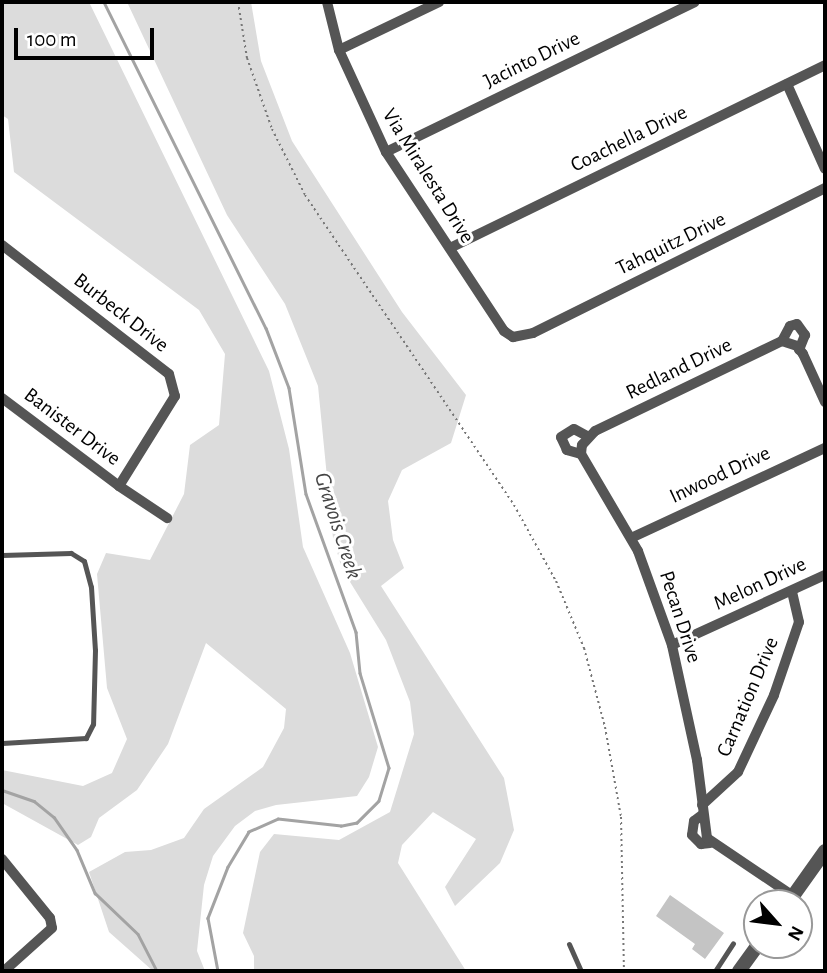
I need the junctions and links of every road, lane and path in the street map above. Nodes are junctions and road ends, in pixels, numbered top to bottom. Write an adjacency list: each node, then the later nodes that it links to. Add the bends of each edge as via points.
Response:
1 (237, 2): 37 (path, via 247,58 268,117 305,195 514,505 556,581 584,648 621,817)
2 (327, 2): 5 (street, Via Miralesta Drive)
3 (439, 2): 5 (street)
4 (695, 2): 8 (street, Jacinto Drive)
5 (339, 50): 8 (street, Via Miralesta Drive)
6 (825, 65): 7 (street, Coachella Drive)
7 (787, 84): 9 (street); 12 (street, Coachella Drive)
8 (386, 152): 12 (street, Via Miralesta Drive)
9 (825, 169)
10 (825, 188): 13 (street, Tahquitz Drive)
11 (2, 245): 20 (street, Burbeck Drive, via 169,374 175,396)
12 (450, 248): 13 (street, Via Miralesta Drive, via 504,331 521,339)
13 (533, 333)
14 (785, 342): 15 (street); 15 (street, Redland Drive, via 790,326 797,324 805,335); 18 (street, Redland Drive)
15 (799, 350): 17 (street)
16 (2, 398): 20 (street, Banister Drive)
17 (825, 402)
18 (584, 445): 22 (street, Pecan Drive)
19 (825, 448): 22 (street, Inwood Drive)
20 (119, 486): 21 (street)
21 (167, 518)
22 (631, 538): 26 (street, Pecan Drive)
23 (2, 555): 27 (lane, via 71,553 84,561 91,587 95,650 93,723 86,738)
24 (825, 575): 25 (street, Melon Drive)
25 (792, 591): 26 (street, Melon Drive); 28 (street, Carnation Drive, via 799,622 774,695 738,772)
26 (672, 645): 28 (street, Pecan Drive)
27 (2, 743)
28 (702, 810): 31 (street, Pecan Drive, via 710,843)
29 (825, 850): 32 (street)
30 (2, 859): 35 (street, via 50,918 52,928)
31 (775, 889)
32 (798, 889)
33 (733, 943): 38 (lane)
34 (569, 944): 36 (lane)
35 (4, 971)
36 (581, 971)
37 (624, 971)
38 (715, 971)

